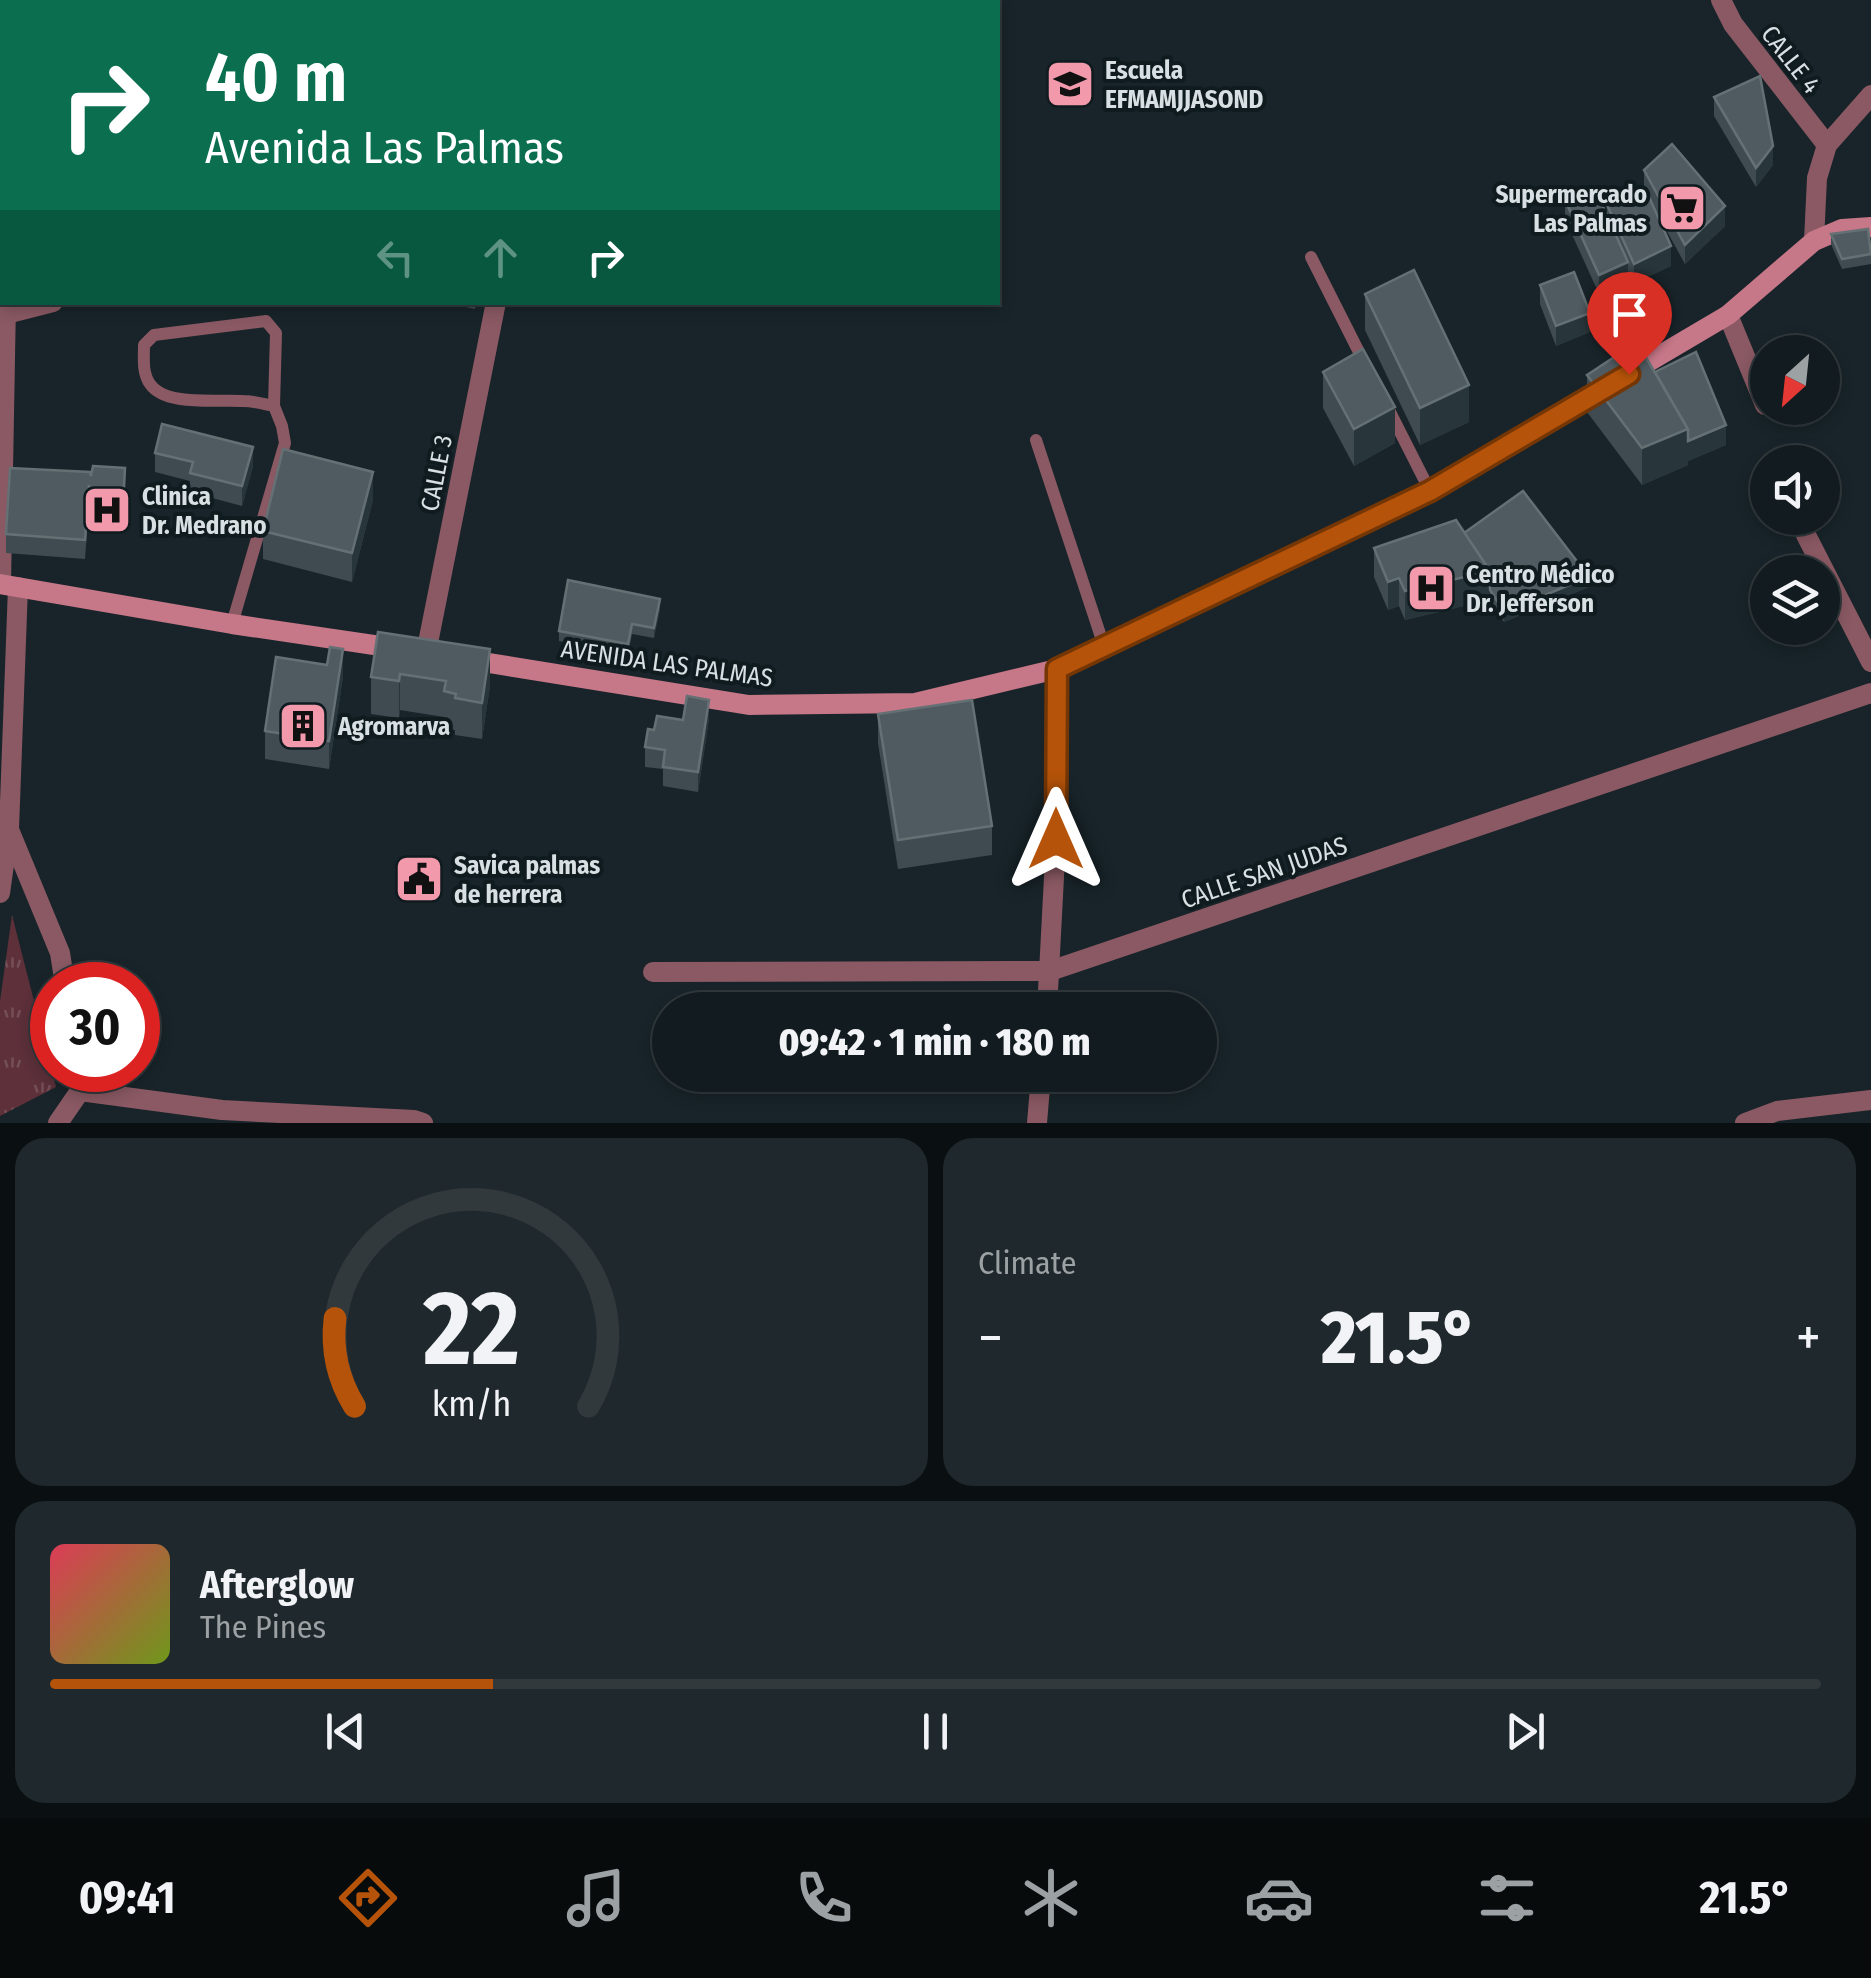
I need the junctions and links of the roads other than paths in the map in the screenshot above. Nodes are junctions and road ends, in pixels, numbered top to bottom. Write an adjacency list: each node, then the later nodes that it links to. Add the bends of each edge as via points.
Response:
1 (1721, 0): 3 (street, CALLE 4, via 1732,24)
2 (1871, 96): 3 (street)
3 (1826, 145): 5 (street)
4 (1871, 228): 5 (street, AVENIDA LAS PALMAS, via 1842,229)
5 (1814, 241): 9 (street, AVENIDA LAS PALMAS)
6 (1312, 258): 11 (lane)
7 (495, 305): 20 (street, CALLE 3)
8 (6, 308): 17 (street)
9 (1728, 315): 10 (street); 15 (street, AVENIDA LAS PALMAS)
10 (1750, 369)
11 (1370, 374)
12 (1379, 391): 15 (lane)
13 (274, 406): 13 (lane, via 164,395 150,385 144,345 154,334 266,321 276,333); 18 (lane, via 285,443)
14 (1036, 440): 19 (lane)
15 (1430, 491): 19 (street, AVENIDA LAS PALMAS)
16 (1806, 536): 21 (street)
17 (6, 585): 18 (street, AVENIDA LAS PALMAS); 24 (street)
18 (232, 624): 20 (street, AVENIDA LAS PALMAS)
19 (1104, 646): 22 (street, AVENIDA LAS PALMAS)
20 (426, 653): 22 (street, AVENIDA LAS PALMAS, via 749,705 916,703)
21 (1871, 662)
22 (1057, 669): 28 (street)
23 (1871, 692): 28 (street, CALLE SAN JUDAS)
24 (9, 829): 25 (street); 26 (street)
25 (0, 893)
26 (61, 962)
27 (653, 972): 28 (street, CALLE SAN JUDAS)
28 (1050, 972): 29 (street)
29 (1048, 992)
30 (73, 1092): 36 (street)
31 (126, 1092): 34 (street)
32 (1041, 1092): 38 (street)
33 (1871, 1100): 35 (street)
34 (223, 1117): 37 (street)
35 (1776, 1117): 39 (street)
36 (58, 1123)
37 (423, 1123)
38 (1038, 1123)
39 (1745, 1123)

